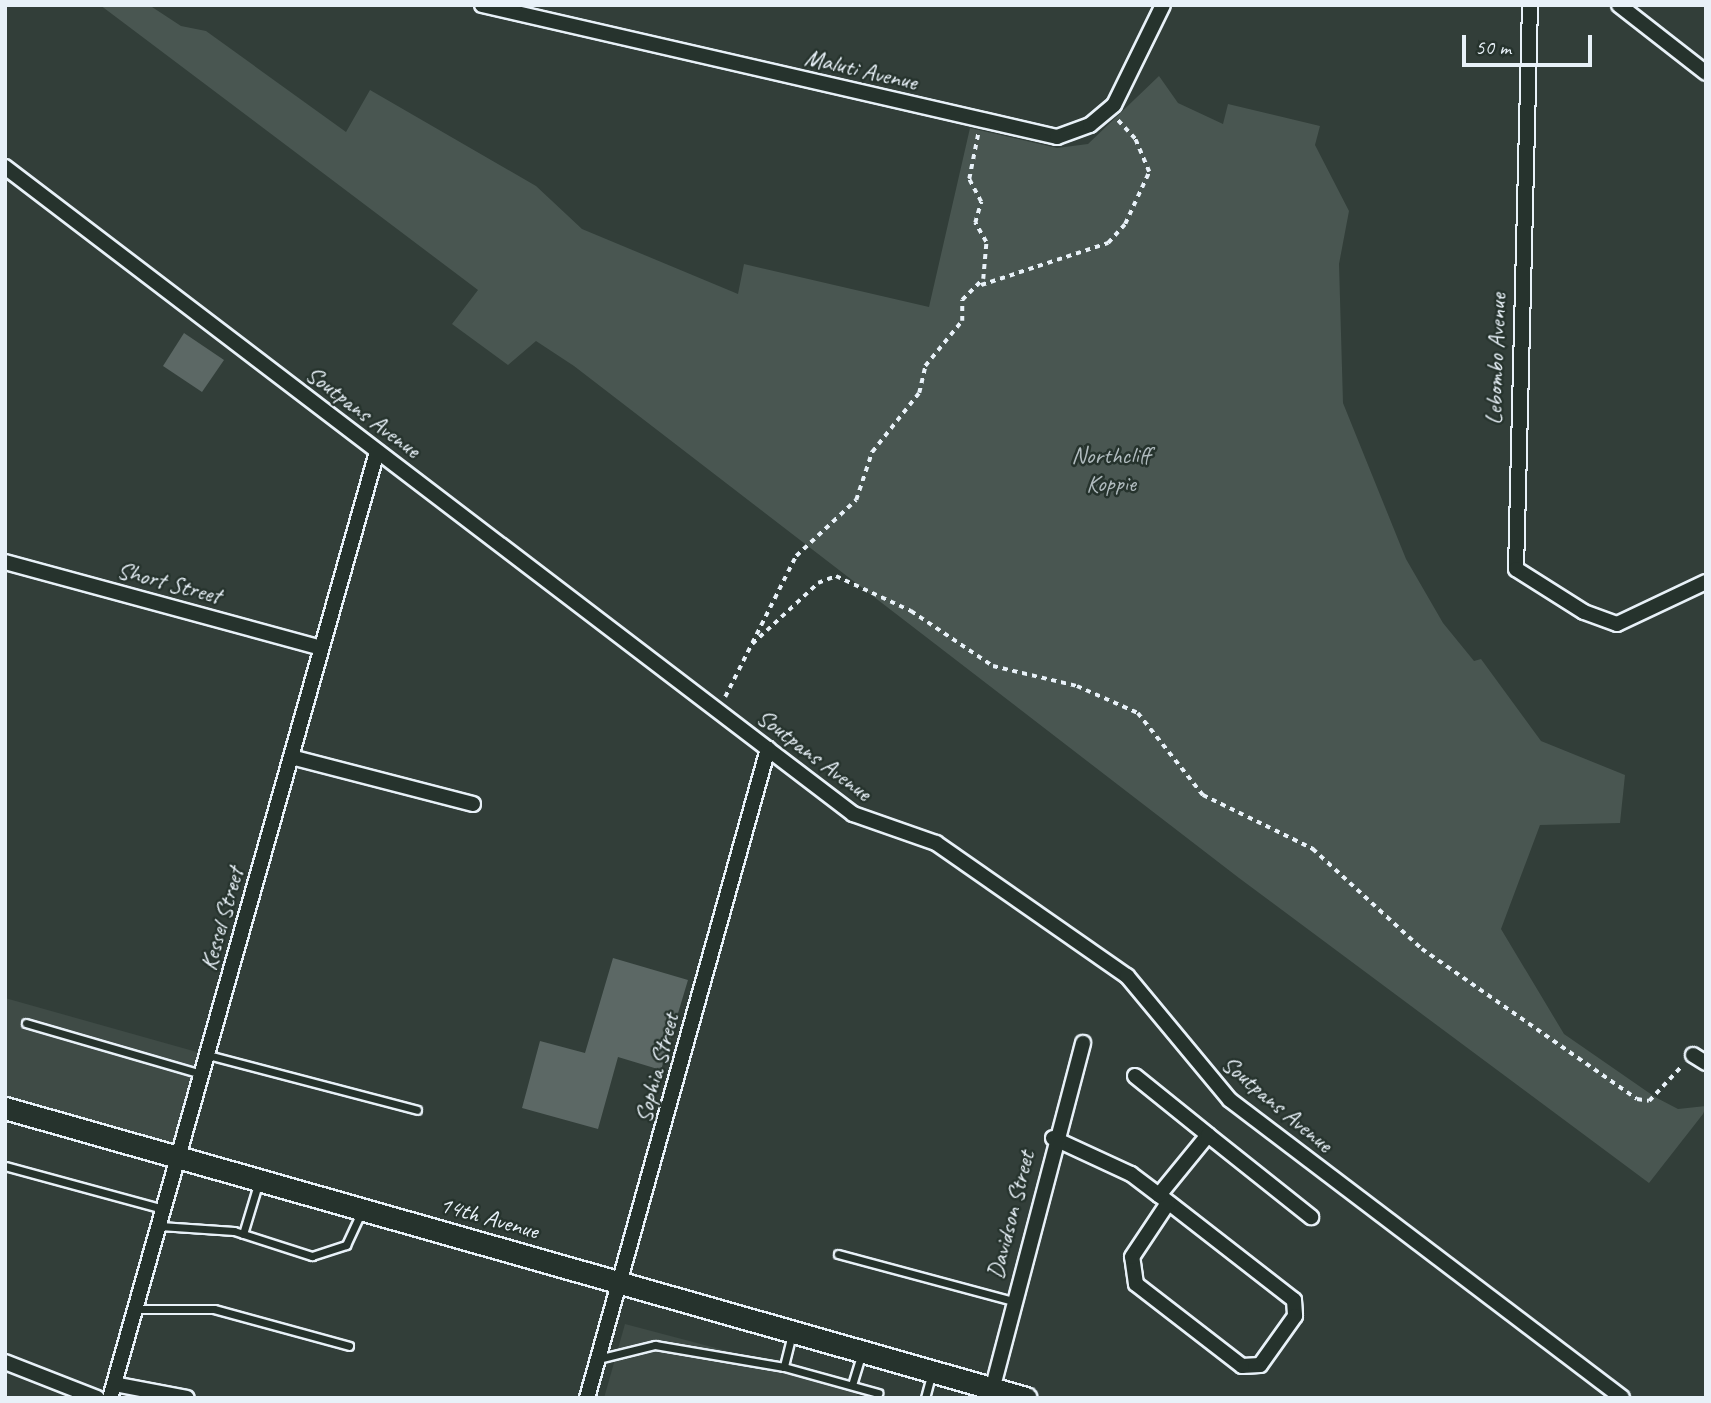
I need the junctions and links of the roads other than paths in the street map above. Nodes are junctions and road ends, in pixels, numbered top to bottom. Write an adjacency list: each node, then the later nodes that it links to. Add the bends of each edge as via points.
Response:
1 (482, 5): 2 (street, Maluti Avenue, via 1057,137 1090,125 1110,109)
2 (1163, 5)
3 (1530, 5): 9 (street, Lebombo Avenue, via 1513,556 1525,576 1598,619 1617,624 1645,615)
4 (1619, 5): 5 (street)
5 (1706, 73)
6 (5, 167): 7 (street, Soutpans Avenue)
7 (377, 452): 10 (street, Kessel Street); 11 (street, Soutpans Avenue)
8 (5, 562): 10 (street, Short Street)
9 (1706, 582)
10 (321, 648): 12 (street, Kessel Street)
11 (768, 749): 33 (street, Sophia Street); 52 (street, Soutpans Avenue, via 860,818 936,844 1117,969 1230,1100)
12 (291, 757): 13 (street); 16 (street, Kessel Street)
13 (474, 804)
14 (26, 1023): 17 (lane)
15 (1083, 1043): 22 (street, Davidson Street)
16 (208, 1055): 17 (street, Kessel Street); 20 (lane)
17 (203, 1074): 23 (street, Kessel Street)
18 (1135, 1076): 21 (street)
19 (5, 1108): 23 (main road, 14th Avenue)
20 (416, 1110)
21 (1208, 1135): 26 (street); 29 (street)
22 (1053, 1138): 26 (street, via 1131,1174); 34 (street, Davidson Street)
23 (180, 1158): 25 (main road, 14th Avenue); 27 (street, Kessel Street)
24 (5, 1166): 27 (lane)
25 (259, 1180): 28 (main road, 14th Avenue); 31 (lane)
26 (1164, 1199): 26 (street, via 1297,1304 1260,1365 1242,1366 1136,1284 1132,1257)
27 (164, 1209): 30 (street, Kessel Street)
28 (362, 1210): 31 (lane, via 346,1245 334,1253 312,1256); 33 (main road, 14th Avenue)
29 (1311, 1217)
30 (159, 1226): 31 (lane); 35 (street, Kessel Street)
31 (243, 1234)
32 (838, 1254): 34 (lane)
33 (619, 1283): 36 (main road, 14th Avenue); 39 (street, Sophia Street)
34 (1014, 1301): 46 (street, Davidson Street)
35 (135, 1309): 37 (lane, via 214,1309); 44 (street, Kessel Street)
36 (792, 1334): 38 (main road, 14th Avenue); 41 (lane)
37 (349, 1346)
38 (862, 1353): 42 (main road, 14th Avenue); 43 (lane)
39 (598, 1359): 41 (lane, via 655,1345); 49 (street, Sophia Street)
40 (5, 1362): 47 (street)
41 (785, 1367): 43 (lane)
42 (931, 1372): 46 (main road, 14th Avenue); 50 (lane)
43 (852, 1385): 45 (lane)
44 (112, 1391): 48 (street)
45 (872, 1394)
46 (987, 1394): 51 (main road, 14th Avenue)
47 (97, 1398)
48 (187, 1398)
49 (587, 1398)
50 (925, 1398)
51 (1026, 1398)
52 (1622, 1398)

